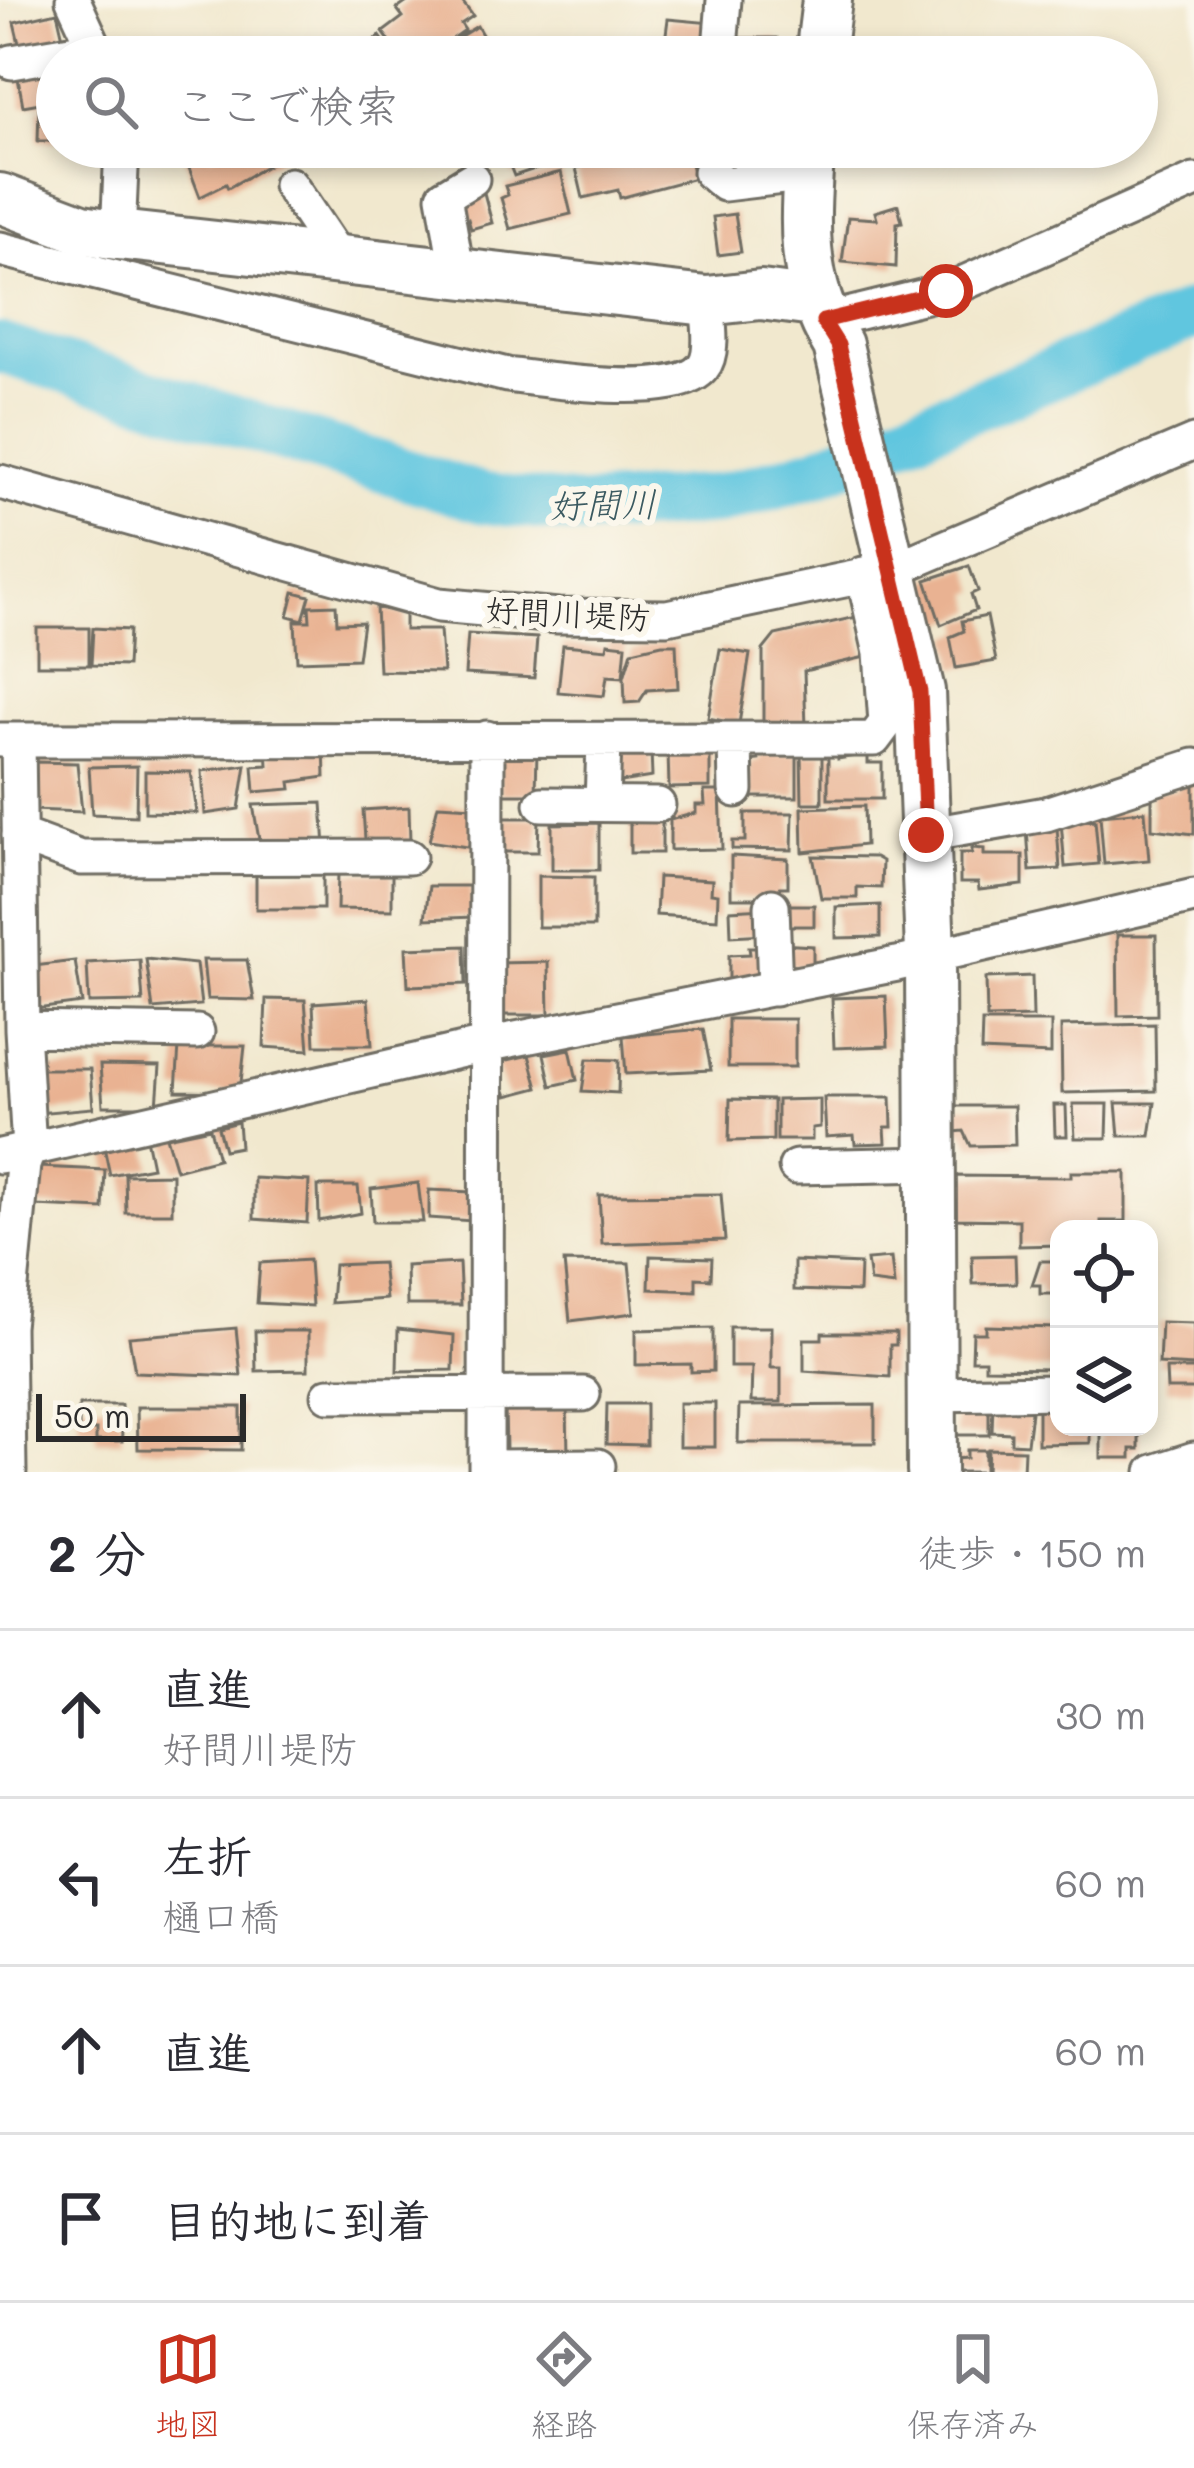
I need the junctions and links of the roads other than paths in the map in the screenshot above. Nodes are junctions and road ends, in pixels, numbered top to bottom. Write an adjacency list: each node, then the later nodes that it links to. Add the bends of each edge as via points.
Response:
1 (73, 0): 4 (street)
2 (724, 0): 5 (street)
3 (827, 0): 6 (street)
4 (89, 36)
5 (721, 36)
6 (823, 36)
7 (36, 59): 8 (street)
8 (12, 62)
9 (121, 168): 17 (street)
10 (781, 168): 12 (street, via 724,184)
11 (808, 168): 22 (street, via 804,229)
12 (710, 172)
13 (472, 179): 20 (street, via 444,196)
14 (1194, 181): 22 (street, via 946,291)
15 (290, 185): 19 (street)
16 (0, 197): 17 (street)
17 (118, 235): 19 (street)
18 (0, 249): 21 (street, via 507,375 566,382 640,385 689,377 709,356)
19 (344, 264): 20 (street)
20 (458, 276): 21 (street)
21 (707, 302): 22 (street, via 761,295)
22 (825, 323): 25 (street)
23 (1194, 442): 25 (street, 好間川堤防)
24 (0, 482): 25 (street, 好間川堤防, via 308,577 555,630 667,617)
25 (877, 572): 28 (street, via 882,735); 36 (street, via 920,692)
26 (487, 738): 27 (street); 29 (street); 44 (street)
27 (9, 740): 35 (street)
28 (735, 740): 29 (street); 31 (street)
29 (604, 742): 33 (street)
30 (1194, 766): 36 (street, via 1046,814)
31 (736, 790)
32 (542, 804): 33 (street)
33 (602, 804): 34 (street)
34 (658, 805)
35 (19, 835): 37 (street, via 81,858); 42 (street)
36 (926, 835): 40 (street)
37 (409, 857)
38 (1194, 896): 40 (street)
39 (772, 906): 41 (street)
40 (930, 953): 41 (street); 46 (street)
41 (775, 989): 44 (street)
42 (22, 1029): 43 (street); 45 (street)
43 (196, 1032)
44 (485, 1046): 45 (street); 51 (street)
45 (15, 1152): 48 (street, via 22,1165)
46 (931, 1164): 47 (street); 53 (street)
47 (796, 1167)
48 (3, 1327): 56 (street)
49 (1050, 1392): 53 (street)
50 (329, 1394): 51 (street)
51 (486, 1394): 52 (street); 55 (street)
52 (583, 1394)
53 (932, 1394): 57 (street)
54 (598, 1466): 55 (street)
55 (486, 1470)
56 (9, 1472)
57 (932, 1472)

